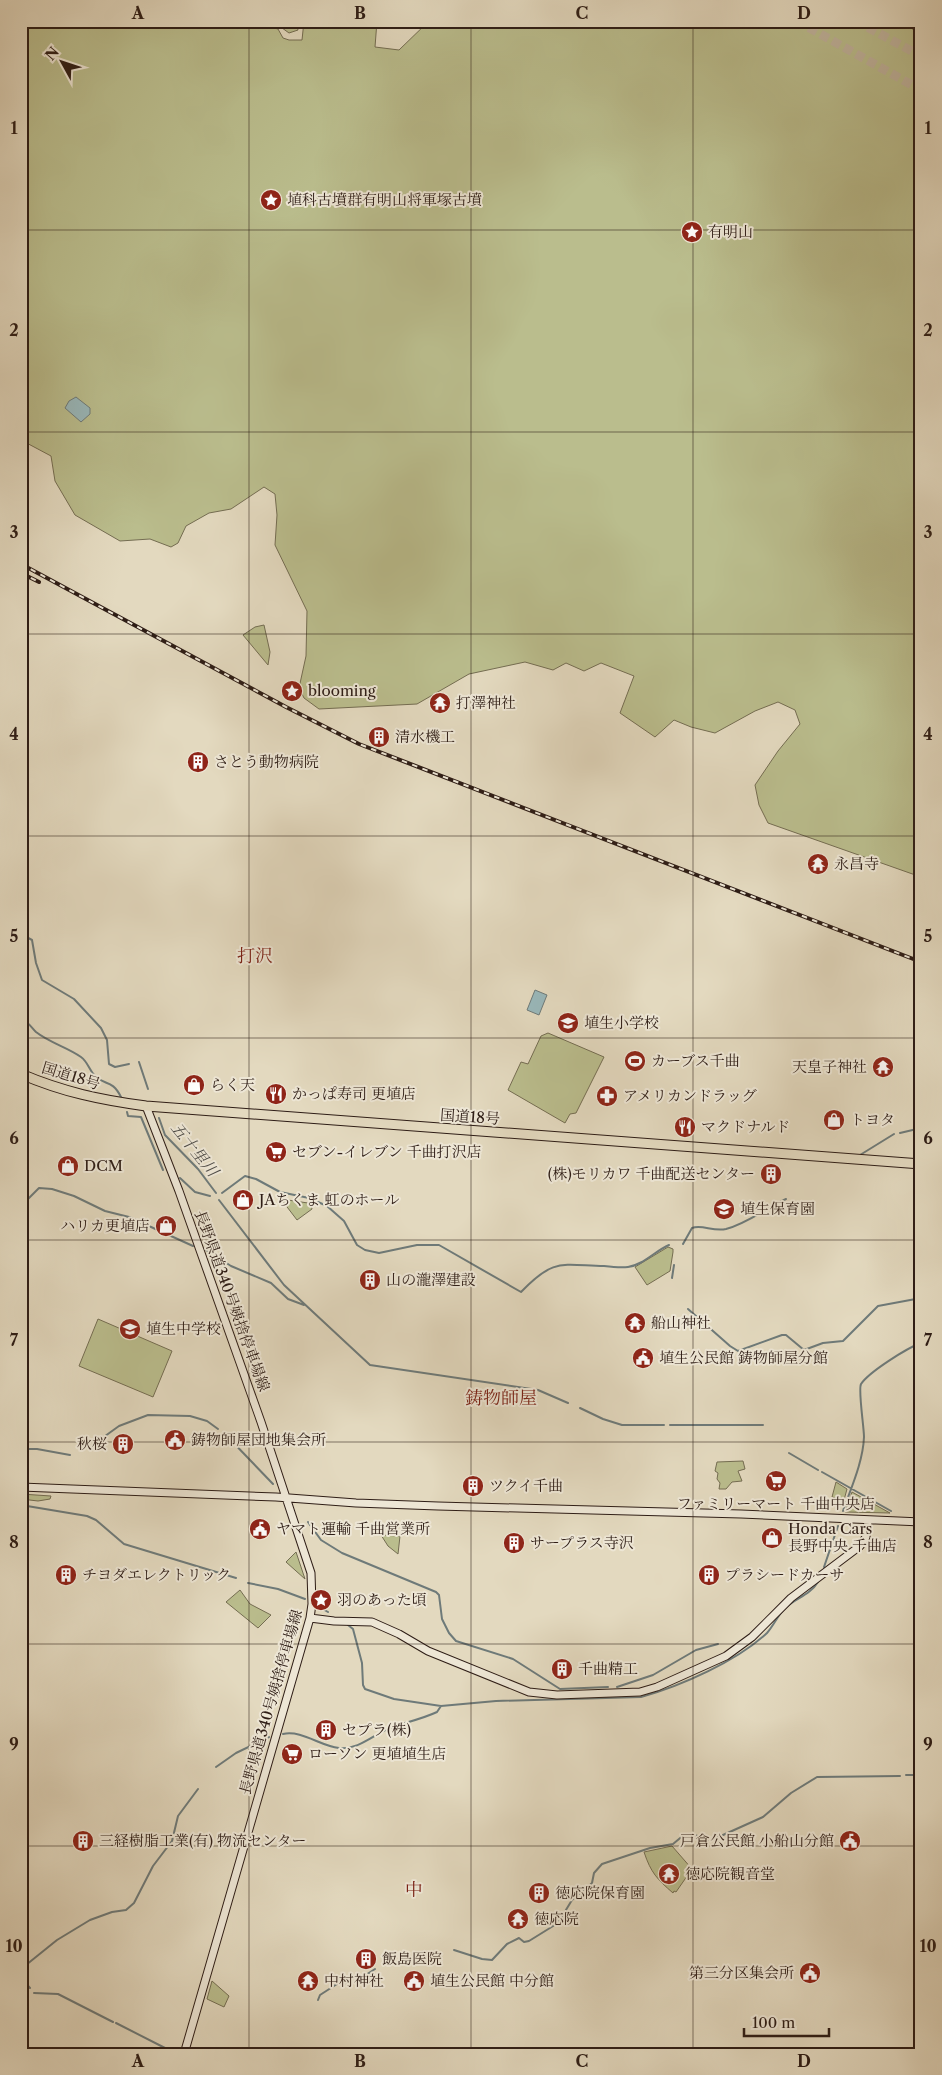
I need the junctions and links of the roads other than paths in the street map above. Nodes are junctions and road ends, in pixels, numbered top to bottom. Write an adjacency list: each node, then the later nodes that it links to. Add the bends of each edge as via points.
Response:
1 (21, 1074): 2 (highway, 国道18号, via 80,1095)
2 (146, 1106): 3 (highway, 国道18号); 5 (street, 長野県道340号姨捨停車場線)
3 (921, 1164)
4 (21, 1487): 5 (street)
5 (287, 1498): 6 (street); 8 (street, 長野県道340号姨捨停車場線, via 311,1573)
6 (868, 1521): 7 (street); 8 (street, via 866,1538 860,1546 791,1598 752,1638 712,1664 640,1692 557,1695 528,1692 428,1652 372,1622)
7 (921, 1522)
8 (310, 1618): 9 (street, 長野県道340号姨捨停車場線)
9 (184, 2054)

